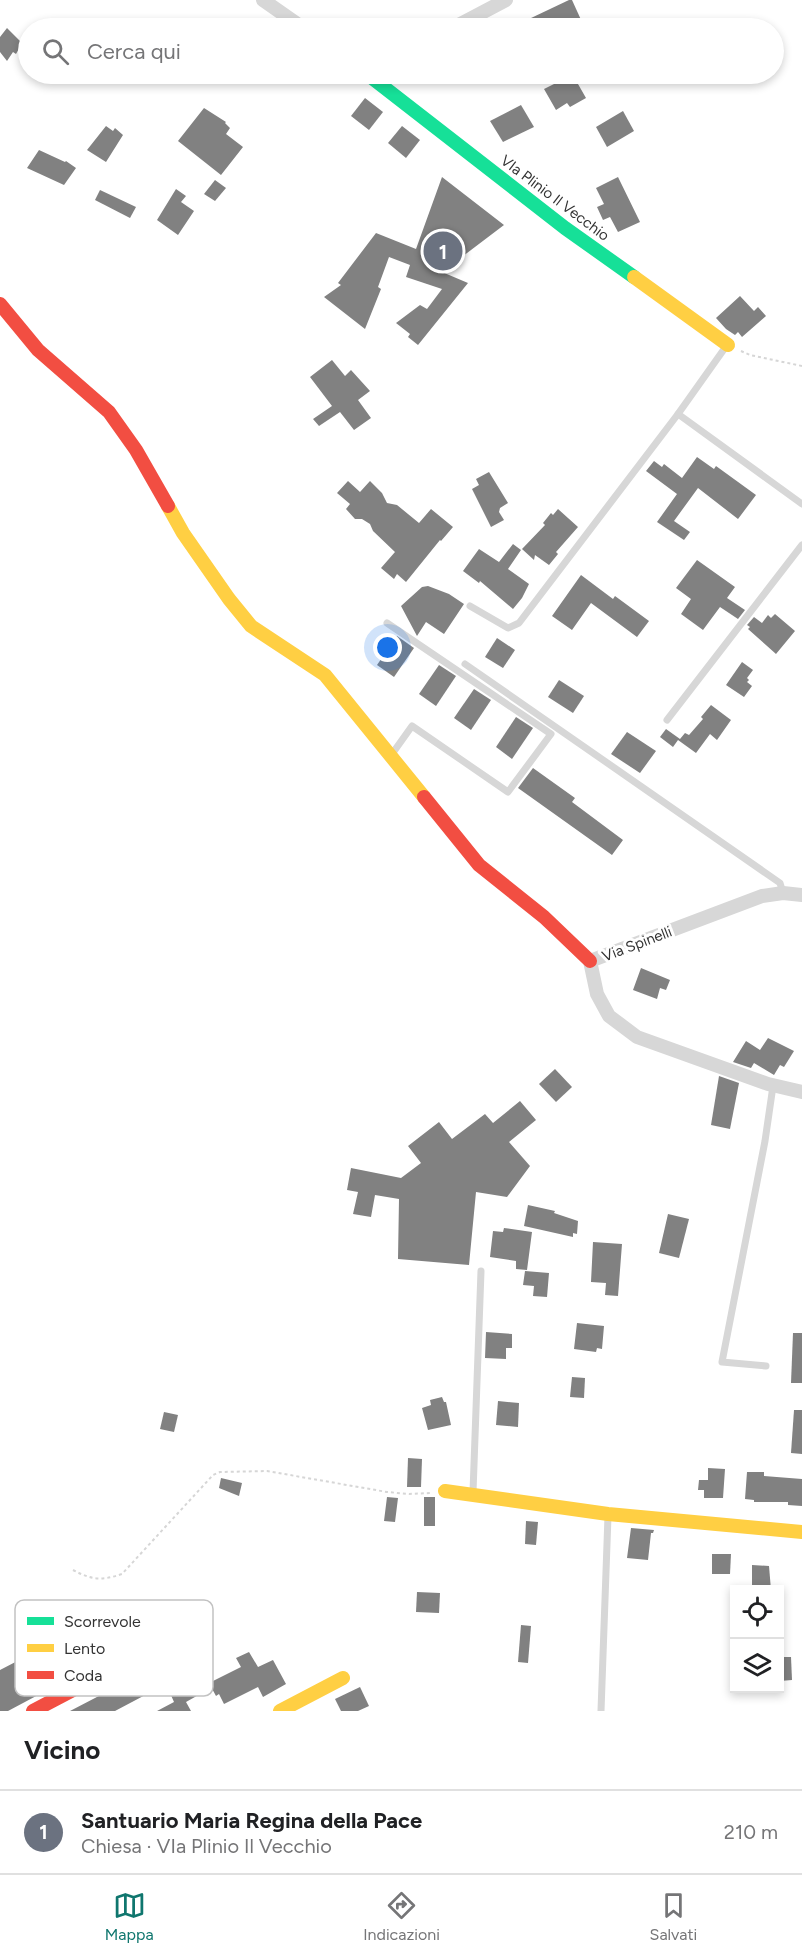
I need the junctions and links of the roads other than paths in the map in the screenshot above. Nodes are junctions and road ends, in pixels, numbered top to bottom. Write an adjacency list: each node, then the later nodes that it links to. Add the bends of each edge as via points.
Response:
1 (263, 0): 3 (street)
2 (506, 0): 4 (street)
3 (289, 18)
4 (472, 18)
5 (381, 84): 7 (street, VIa Plinio Il Vecchio, via 565,228)
6 (0, 304): 15 (street, via 38,350 109,412 136,450 183,533 251,626 325,675)
7 (728, 345): 8 (lane)
8 (678, 414): 9 (lane); 11 (lane, via 519,623 508,628)
9 (802, 504)
10 (802, 545): 14 (lane)
11 (470, 606)
12 (387, 623): 15 (lane, via 551,734 508,792 412,726)
13 (465, 664): 16 (lane, via 780,883)
14 (667, 720)
15 (390, 757): 18 (street, via 479,865 544,917)
16 (783, 893): 17 (street, Via Spinelli); 18 (street, Via Spinelli, via 762,896)
17 (802, 895)
18 (590, 961): 19 (street, Via Spinelli, via 597,994 609,1016 637,1036)
19 (773, 1086): 20 (street, Via Spinelli); 22 (lane, via 722,1362)
20 (802, 1092)
21 (481, 1271): 24 (lane)
22 (766, 1366)
23 (445, 1491): 24 (street)
24 (472, 1494): 25 (street)
25 (608, 1514): 26 (street); 31 (lane)
26 (802, 1532)
27 (343, 1678): 30 (street)
28 (62, 1696): 29 (street)
29 (33, 1711)
30 (280, 1711)
31 (601, 1711)

